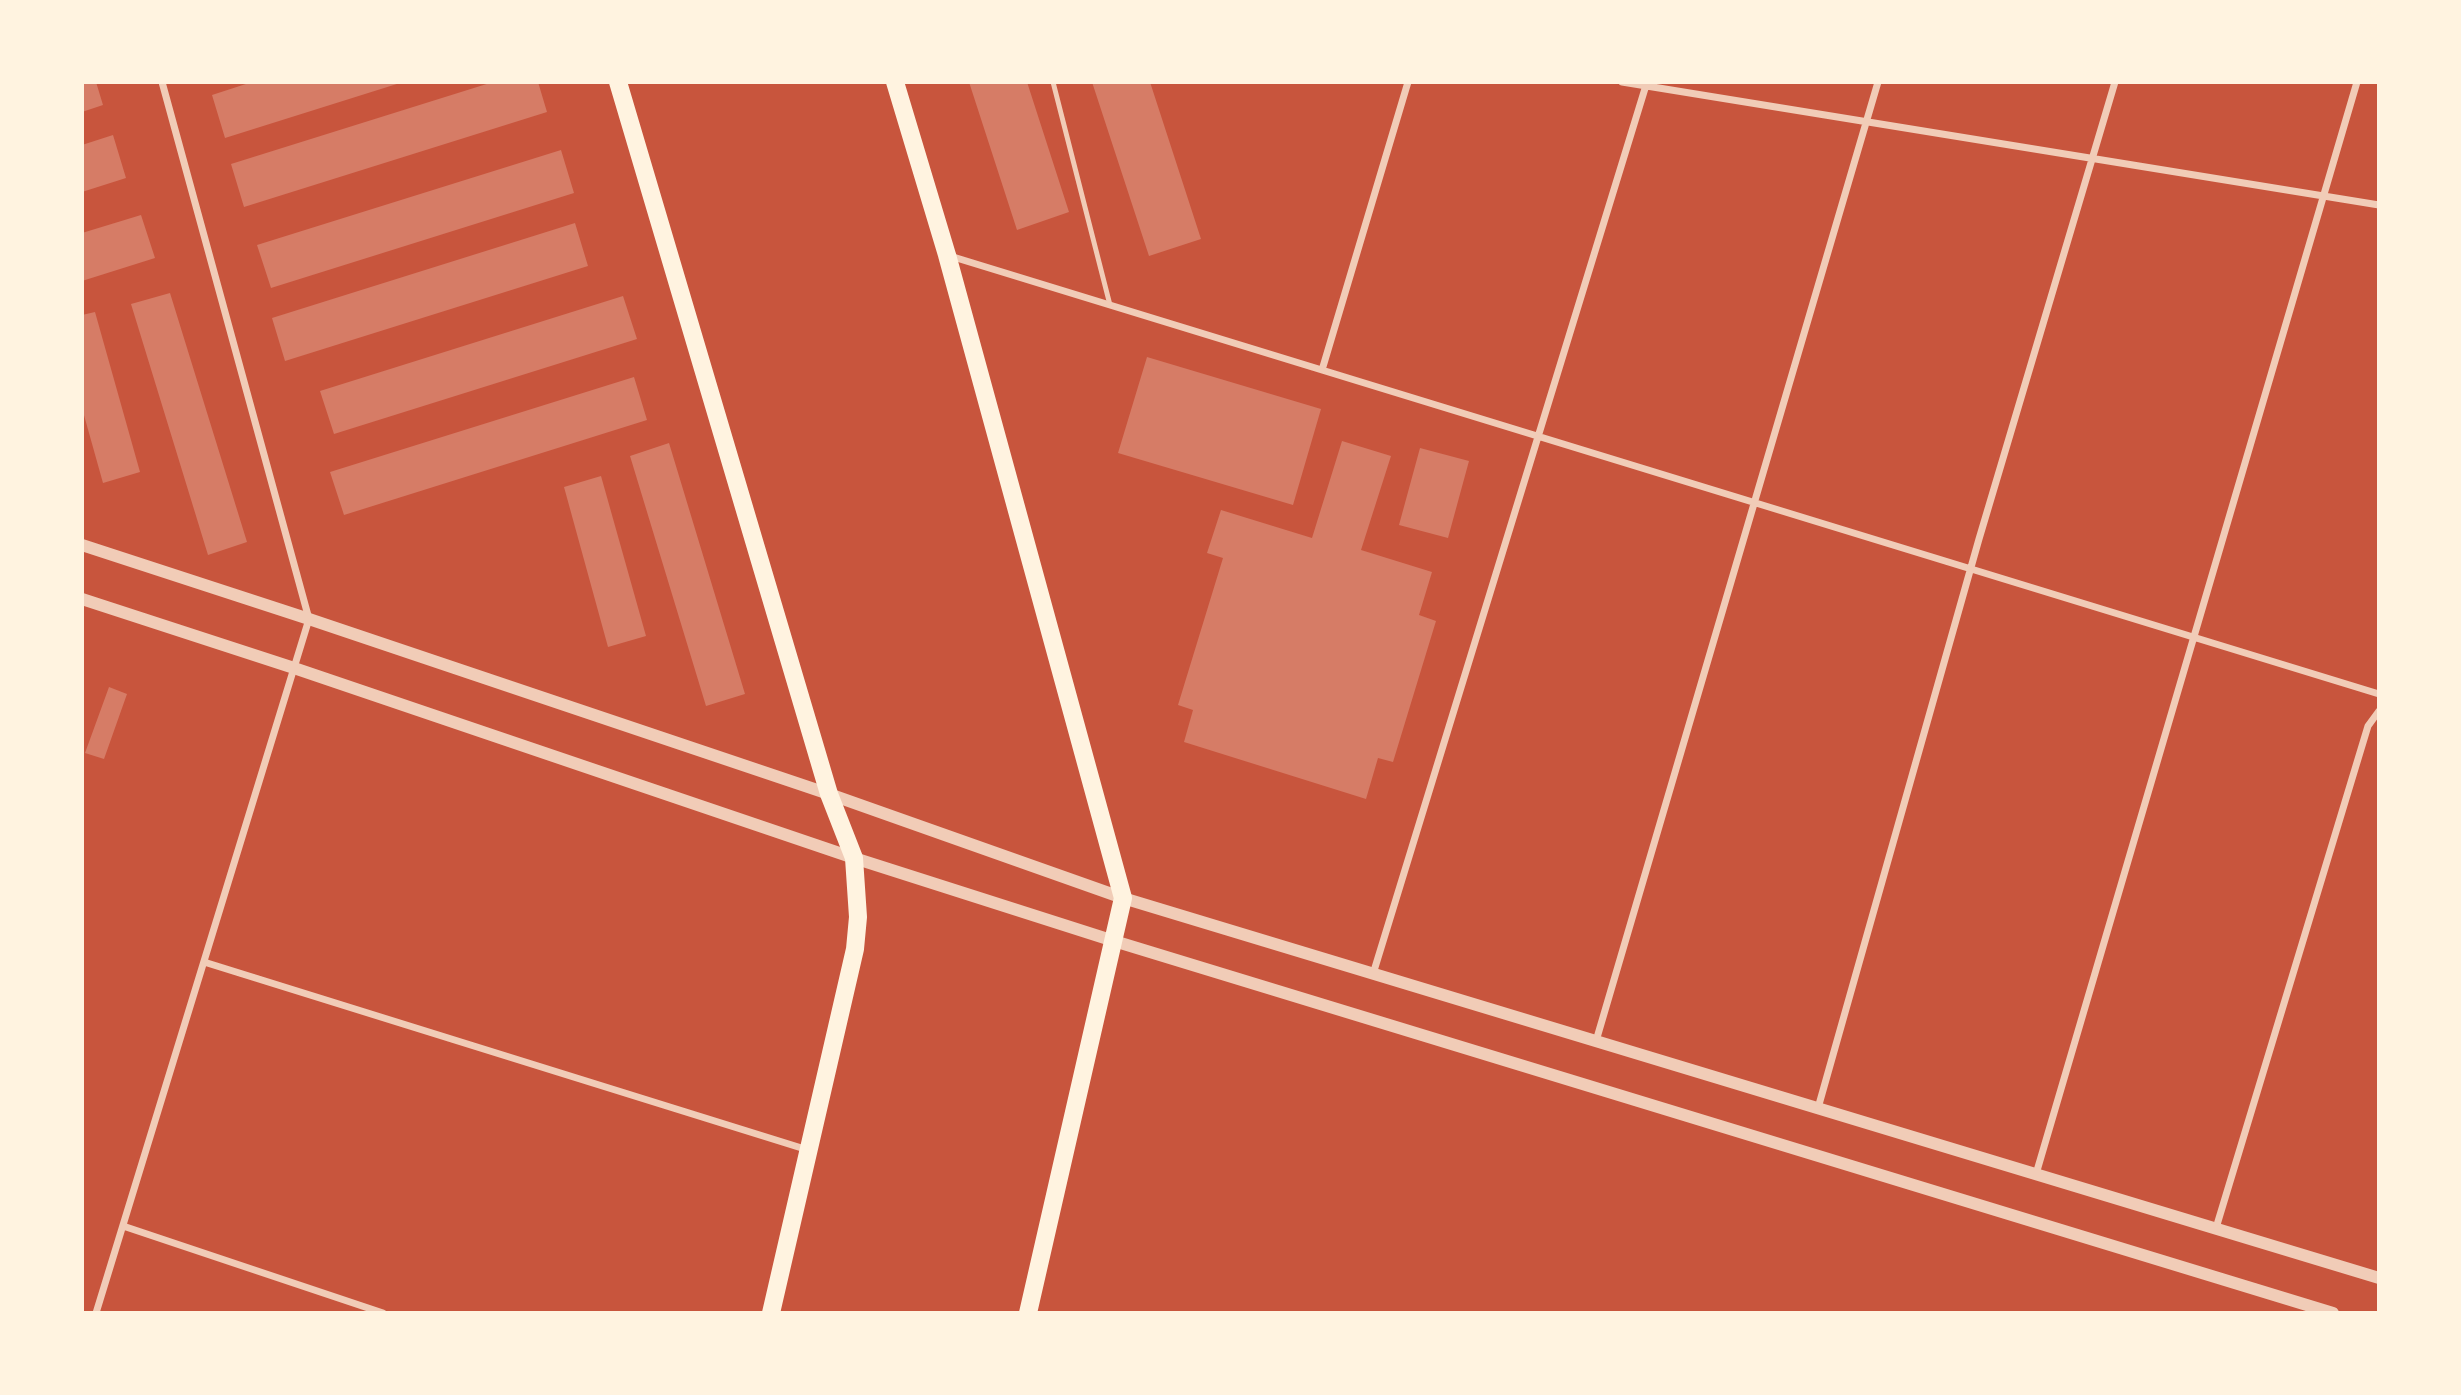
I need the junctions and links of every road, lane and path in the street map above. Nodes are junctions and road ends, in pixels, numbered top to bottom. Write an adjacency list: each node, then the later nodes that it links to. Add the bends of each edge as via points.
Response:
1 (162, 82): 23 (street)
2 (618, 82): 28 (main road)
3 (895, 82): 15 (main road)
4 (1053, 82): 16 (lane)
5 (1408, 82): 17 (street)
6 (1622, 82): 10 (street)
7 (1878, 82): 11 (street)
8 (2115, 82): 12 (street)
9 (2357, 82): 13 (street)
10 (1646, 84): 11 (street); 18 (street)
11 (1866, 122): 12 (street); 19 (street)
12 (2092, 158): 13 (street); 21 (street)
13 (2323, 196): 14 (street); 24 (street)
14 (2379, 205)
15 (947, 255): 16 (street); 30 (main road)
16 (1110, 305): 17 (street)
17 (1322, 370): 18 (street)
18 (1538, 437): 19 (street); 33 (street)
19 (1754, 502): 21 (street); 34 (street)
20 (82, 545): 23 (street)
21 (1970, 569): 24 (street); 35 (street)
22 (82, 599): 25 (street)
23 (309, 619): 25 (street); 28 (street)
24 (2194, 638): 26 (street); 37 (street)
25 (294, 668): 29 (street); 32 (street)
26 (2379, 694)
27 (2379, 711): 39 (street, via 2368,726)
28 (830, 794): 29 (main road); 30 (street)
29 (853, 858): 31 (street); 36 (main road, via 858,917 855,949)
30 (1123, 898): 31 (main road); 33 (street)
31 (1114, 941): 44 (main road); 45 (street)
32 (204, 962): 36 (street); 38 (street)
33 (1373, 974): 34 (street)
34 (1596, 1041): 35 (street)
35 (1818, 1108): 37 (street)
36 (808, 1150): 43 (main road)
37 (2036, 1174): 39 (street)
38 (123, 1226): 41 (street); 42 (street)
39 (2216, 1228): 40 (street)
40 (2379, 1278)
41 (96, 1313)
42 (383, 1313)
43 (771, 1313)
44 (1028, 1313)
45 (2333, 1313)

